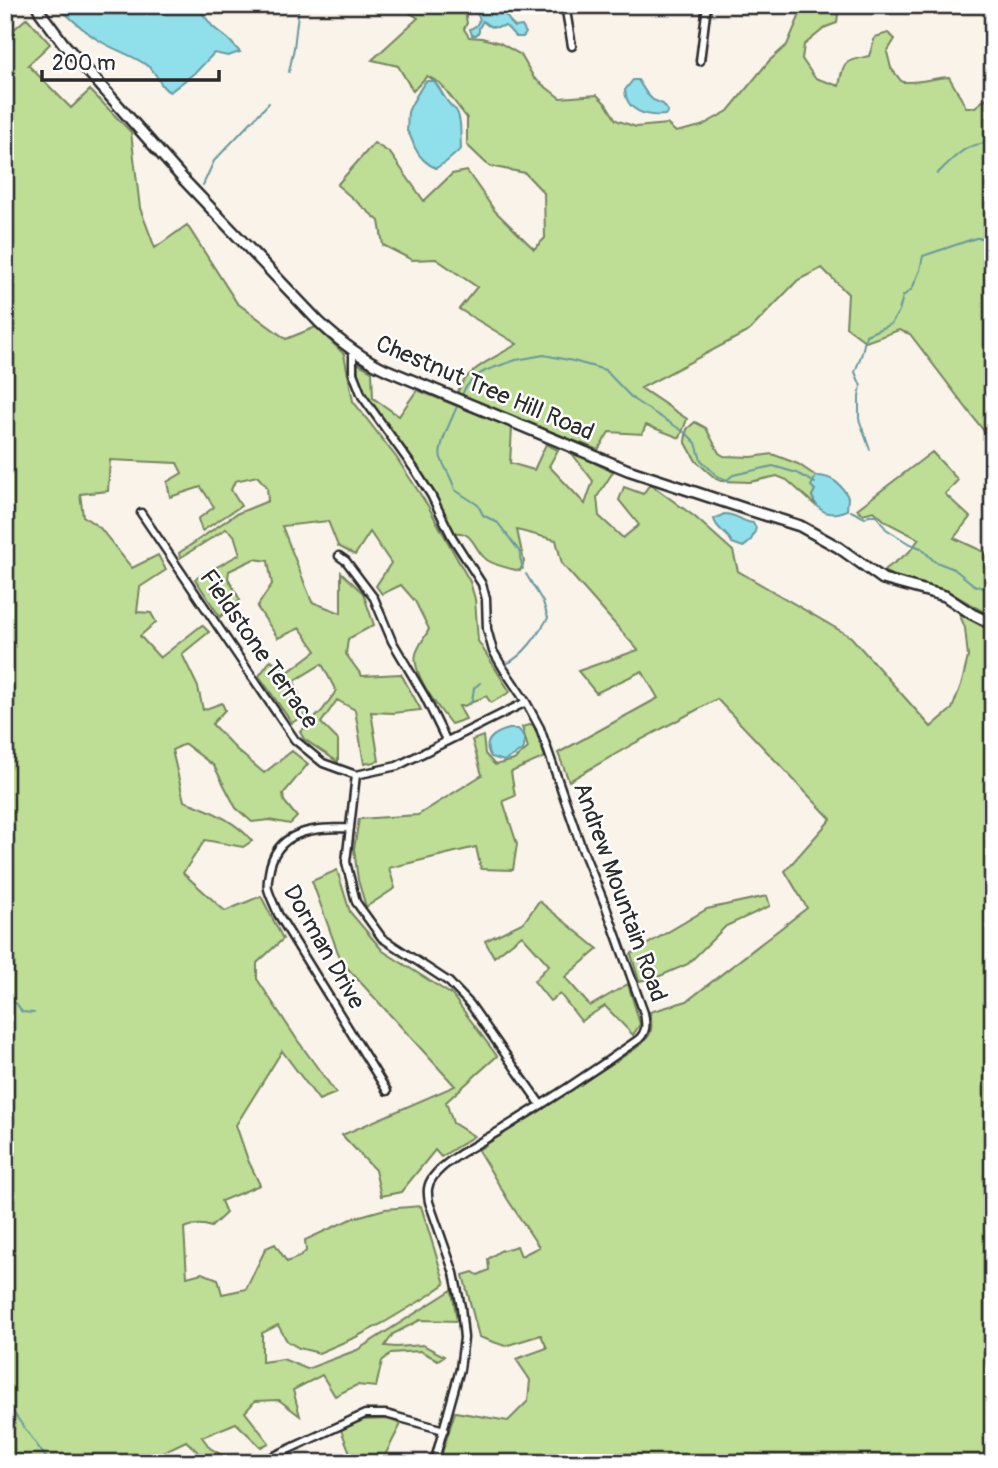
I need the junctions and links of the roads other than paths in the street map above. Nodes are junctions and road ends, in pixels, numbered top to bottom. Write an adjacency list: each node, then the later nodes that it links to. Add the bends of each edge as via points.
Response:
1 (37, 5): 6 (street, Chestnut Tree Hill Road, via 63,43 185,180)
2 (565, 5): 4 (street)
3 (707, 5): 5 (street)
4 (572, 46)
5 (700, 61)
6 (353, 351): 9 (street, Chestnut Tree Hill Road, via 387,370 628,470 800,526 883,579 945,596); 10 (street, Andrew Mountain Road, via 353,373 362,396 415,470 480,578 493,651)
7 (141, 513): 12 (street, Fieldstone Terrace, via 295,740 323,763)
8 (339, 556): 11 (street, via 374,598)
9 (993, 624)
10 (526, 702): 11 (street); 15 (street, Andrew Mountain Road, via 616,933 646,1025 639,1039)
11 (446, 740): 12 (street, via 397,766)
12 (356, 775): 13 (street)
13 (350, 828): 14 (street, Dorman Drive, via 314,828 285,841 271,860 267,887 278,914); 15 (street, via 346,862 356,902 382,938 449,982 463,997)
14 (387, 1091)
15 (541, 1105): 16 (street, Andrew Mountain Road, via 450,1162 428,1187 460,1297 463,1330 460,1369)
16 (444, 1430): 17 (street, via 386,1414 365,1414); 18 (street, Andrew Mountain Road)
17 (259, 1463)
18 (434, 1463)

